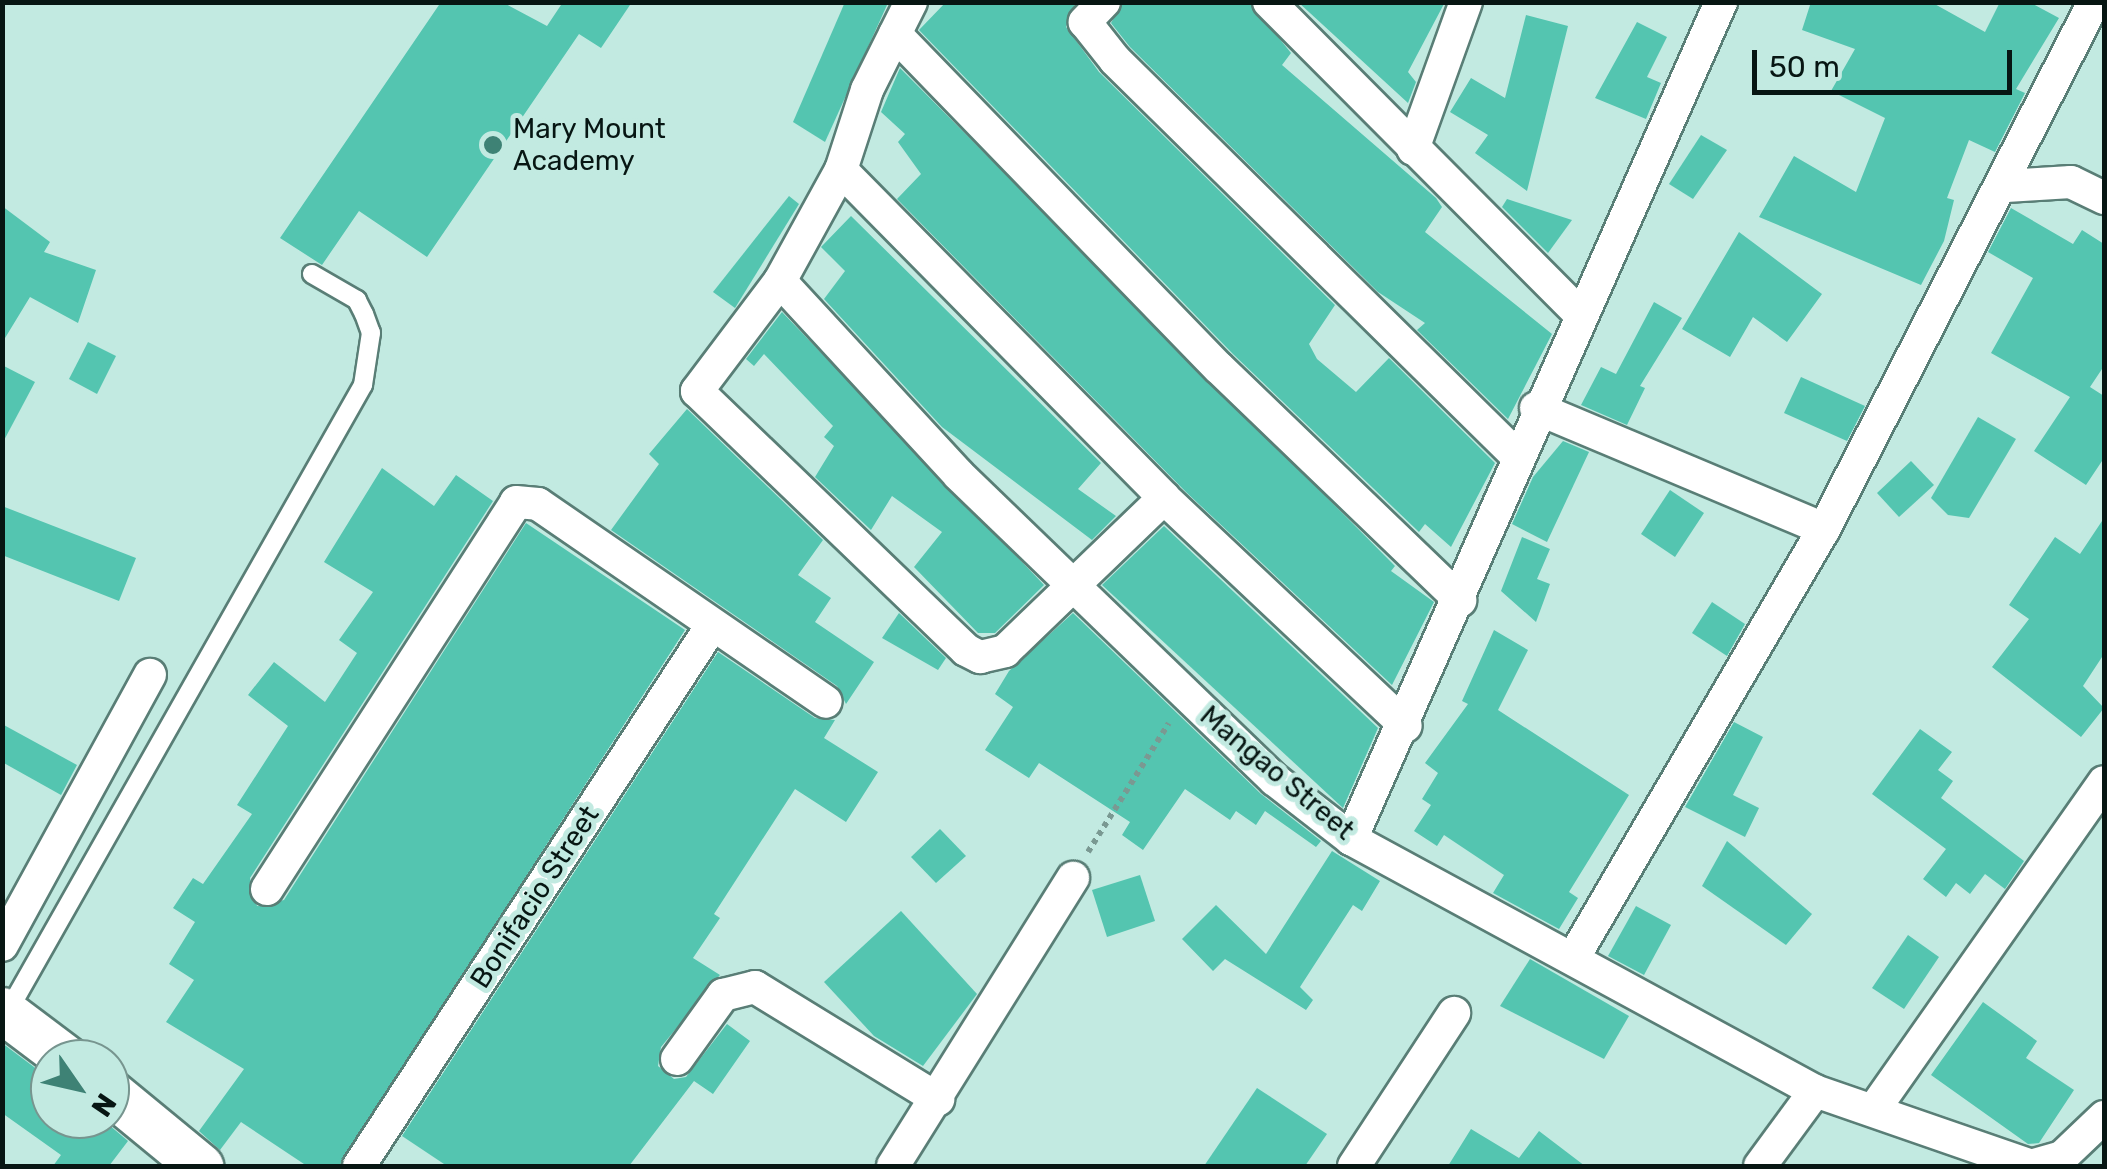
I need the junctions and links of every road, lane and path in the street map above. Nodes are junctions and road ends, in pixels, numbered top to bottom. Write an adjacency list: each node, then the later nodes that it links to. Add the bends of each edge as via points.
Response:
1 (911, 2): 7 (street)
2 (1269, 2): 8 (street)
3 (1466, 2): 8 (street)
4 (1721, 2): 14 (street)
5 (2094, 2): 10 (street)
6 (1085, 9): 16 (street)
7 (895, 34): 9 (street); 20 (street, via 1219,368)
8 (1412, 148): 14 (street)
9 (842, 170): 13 (street); 17 (street)
10 (2006, 186): 11 (street, via 2071,182); 18 (street)
11 (2104, 198)
12 (312, 274): 32 (lane, via 356,300 364,314 371,334 363,385)
13 (780, 281): 19 (street, Mangao Street, via 960,476); 19 (street, via 697,390 966,650 980,657 1005,651)
14 (1578, 313): 15 (street)
15 (1536, 408): 16 (street); 18 (street)
16 (1517, 456): 20 (street)
17 (1164, 498): 19 (street); 25 (street)
18 (1824, 529): 31 (street)
19 (1076, 586): 23 (street, Mangao Street)
20 (1460, 600): 25 (street)
21 (711, 626): 24 (street); 29 (street, via 538,504 516,502); 42 (street, Bonifacio Street)
22 (150, 675): 30 (street)
23 (1188, 698): 27 (street, Mangao Street); 28 (path)
24 (826, 702)
25 (1406, 726): 27 (street)
26 (2104, 782): 39 (street)
27 (1351, 838): 31 (street, Mangao Street)
28 (1073, 878): 37 (street)
29 (267, 889)
30 (2, 946)
31 (1575, 955): 36 (street, Mangao Street)
32 (5, 1012): 34 (street)
33 (1454, 1013): 44 (street)
34 (41, 1039)
35 (677, 1059): 37 (street, via 723,995 756,987)
36 (1815, 1092): 39 (street, Mangao Street); 45 (street)
37 (938, 1099): 43 (street)
38 (130, 1108): 41 (street)
39 (1875, 1108): 46 (street, Mangao Street)
40 (2104, 1117): 46 (street, Mangao Street, via 2062,1157)
41 (200, 1166)
42 (359, 1166)
43 (893, 1166)
44 (1354, 1166)
45 (1760, 1166)
46 (2031, 1166)

